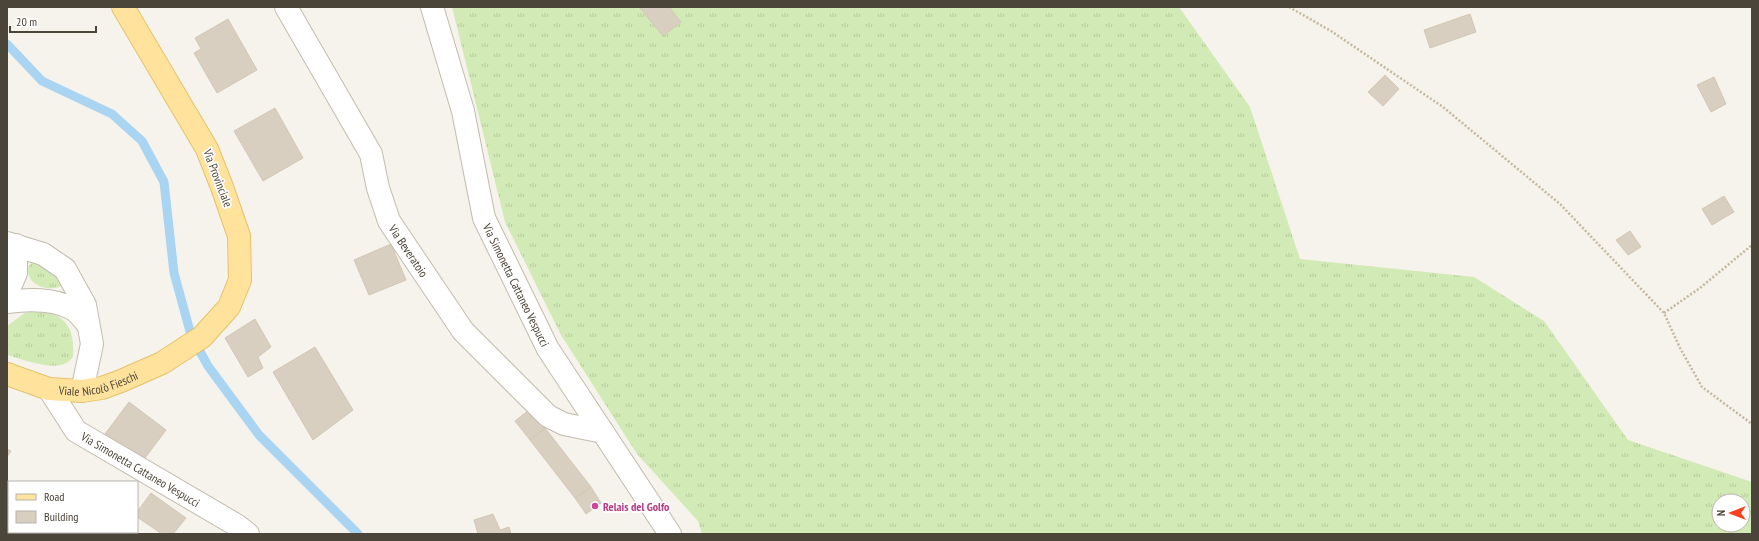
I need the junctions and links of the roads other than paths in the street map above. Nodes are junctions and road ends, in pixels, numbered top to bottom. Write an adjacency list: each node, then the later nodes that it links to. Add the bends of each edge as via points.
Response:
1 (123, 7): 8 (main road, Via Provinciale, via 207,149 239,236 240,280 229,307 202,337)
2 (286, 7): 12 (street, Via Beveratoio, via 372,154 378,188 389,221 463,331 548,416 564,424)
3 (432, 7): 12 (street, Via Simonetta Cattaneo Vespucci, via 463,111 484,218 548,349)
4 (12, 244): 5 (street, via 16,273); 7 (street, via 43,254 65,269 85,305)
5 (7, 294)
6 (7, 302): 7 (street, via 26,300 59,304 74,309)
7 (88, 325): 11 (street, via 92,344)
8 (184, 348): 11 (main road, Viale Nicolò Fieschi, via 162,363 102,388)
9 (7, 374): 10 (main road, Viale Nicolò Fieschi)
10 (49, 389): 11 (main road, Viale Nicolò Fieschi); 13 (street, Via Simonetta Cattaneo Vespucci, via 76,431)
11 (82, 391)
12 (603, 432): 14 (street, Via Simonetta Cattaneo Vespucci)
13 (248, 534)
14 (670, 534)

